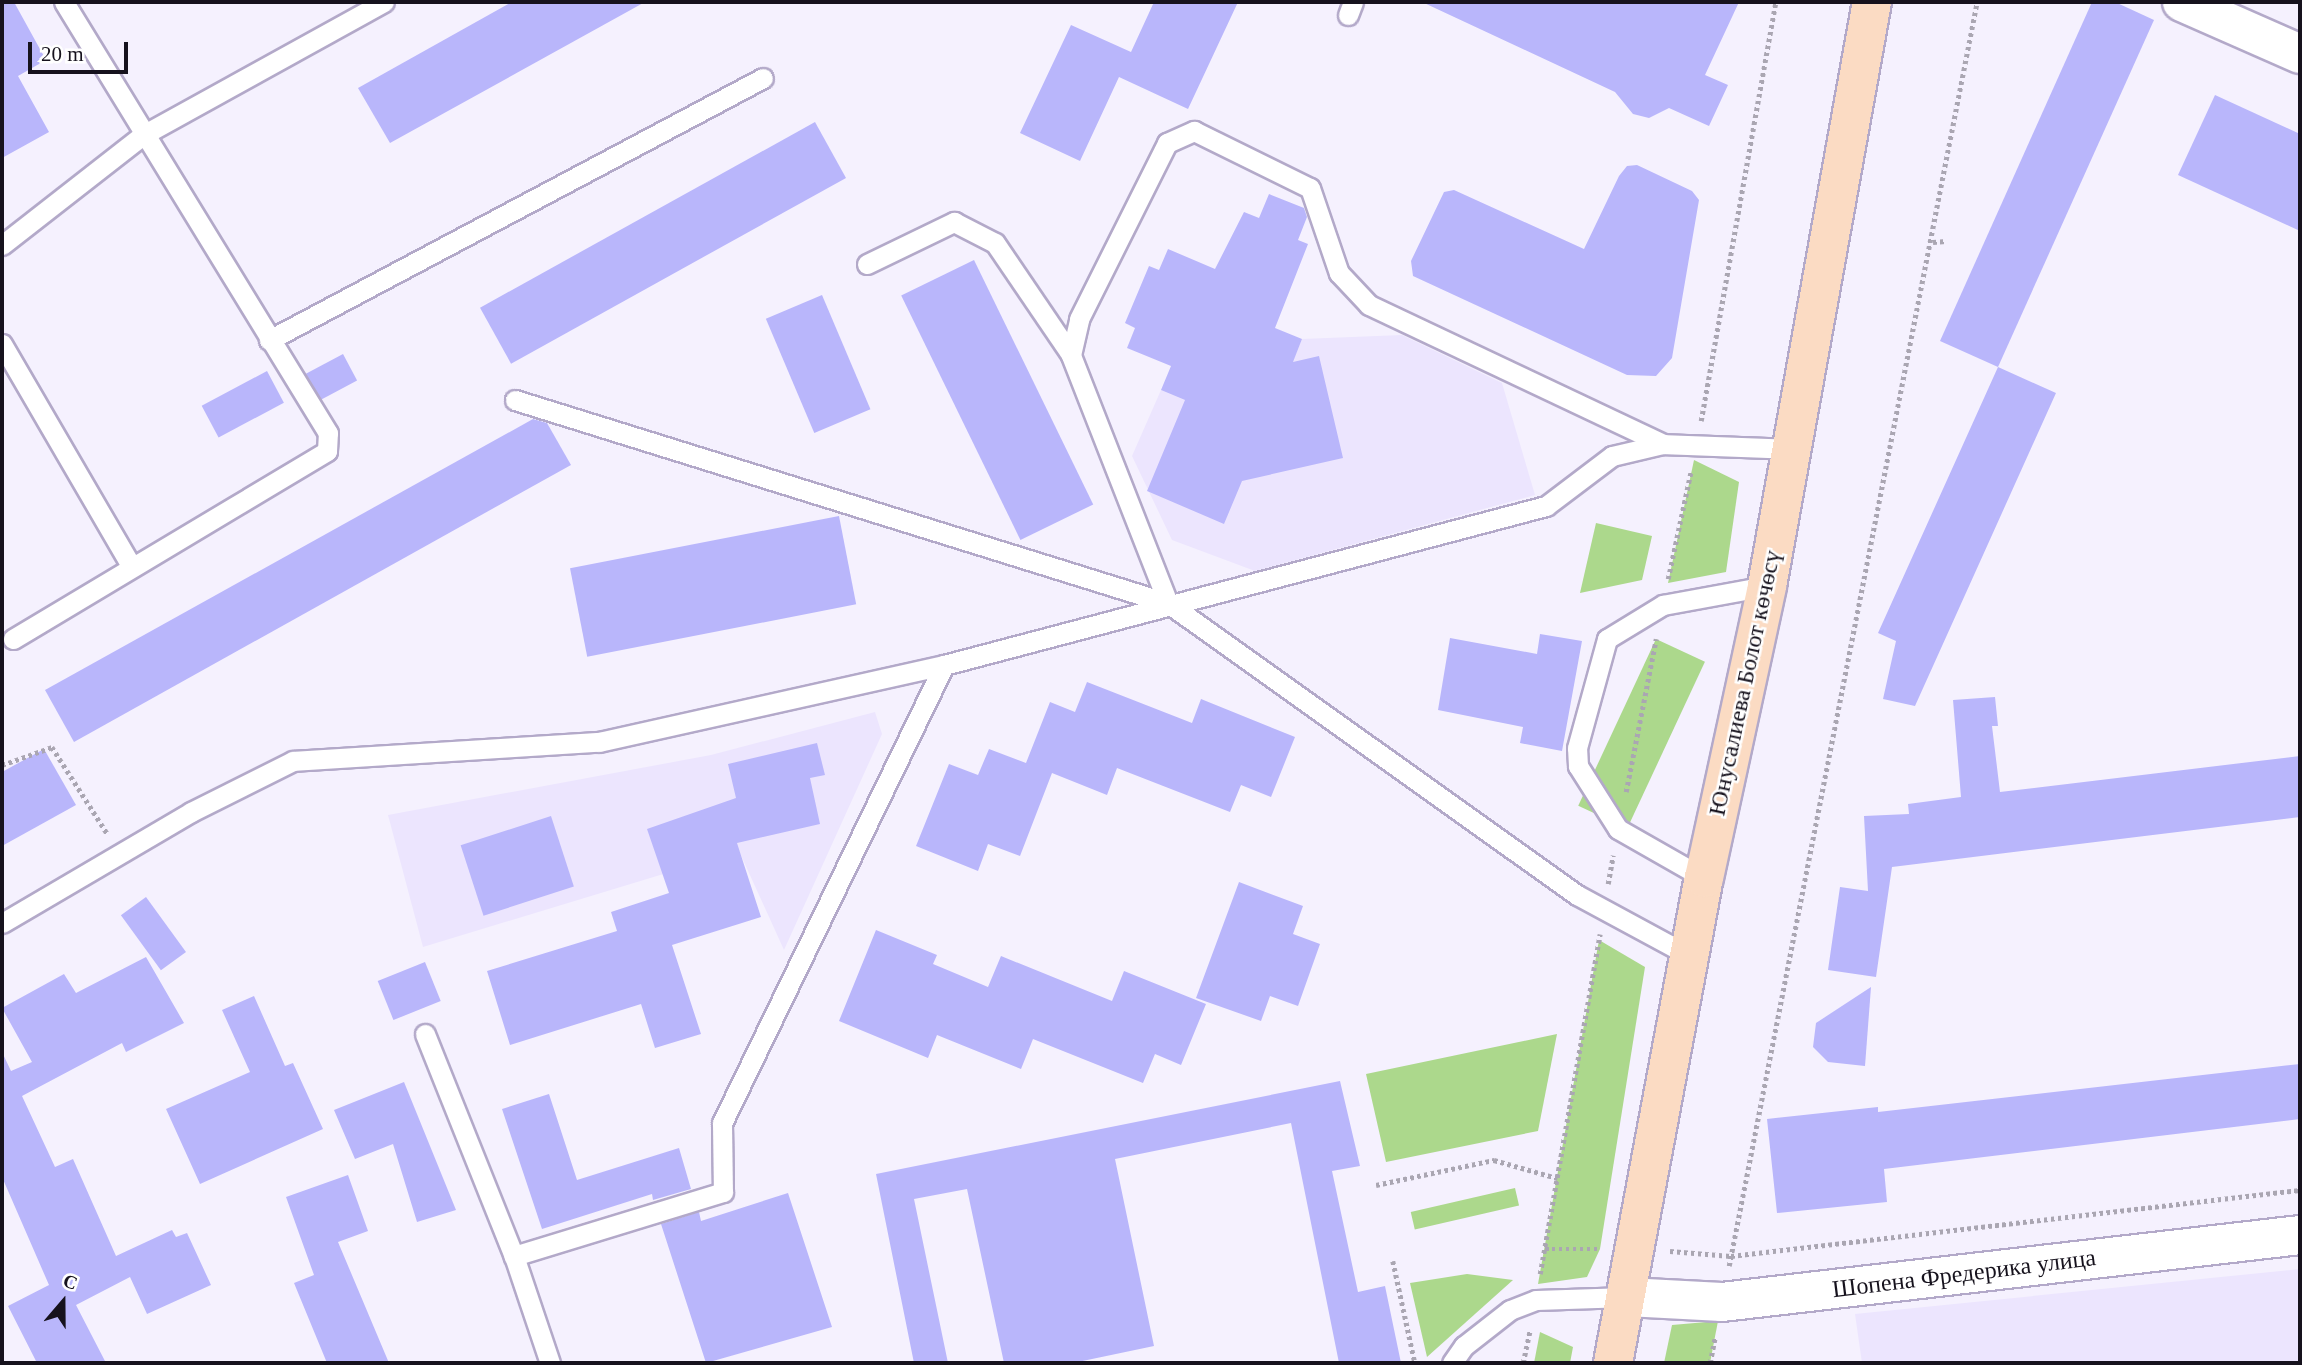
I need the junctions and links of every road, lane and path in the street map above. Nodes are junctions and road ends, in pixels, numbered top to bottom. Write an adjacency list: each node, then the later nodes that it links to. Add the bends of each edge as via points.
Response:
1 (64, 2): 8 (lane)
2 (384, 2): 8 (lane)
3 (1872, 2): 18 (main road, Юнусалиева Болот көчөсү)
4 (1977, 2): 10 (path)
5 (2182, 2): 6 (street)
6 (2300, 54)
7 (763, 78): 13 (lane)
8 (143, 135): 11 (lane); 13 (lane)
9 (1946, 241): 10 (path)
10 (1933, 242): 38 (path)
11 (2, 245)
12 (867, 264): 15 (lane, via 954,222 995,243)
13 (270, 340): 19 (lane, via 328,433 327,452)
14 (2, 344): 19 (lane)
15 (1072, 355): 17 (lane, via 1079,319 1167,143 1194,131 1310,188 1339,273 1369,305); 21 (lane)
16 (515, 400): 21 (lane)
17 (1662, 444): 18 (lane); 21 (lane, via 1612,456 1546,506)
18 (1792, 449): 20 (main road, Юнусалиева Болот көчөсү)
19 (130, 564): 22 (lane)
20 (1767, 586): 26 (main road, Юнусалиева Болот көчөсү); 26 (lane, via 1663,604 1607,639 1577,748 1578,766 1618,829)
21 (1168, 603): 23 (lane); 28 (lane, via 1577,895)
22 (13, 639)
23 (944, 665): 25 (lane, via 599,742 293,761); 37 (lane, via 722,1123 723,1192)
24 (2, 765): 25 (path, via 52,747)
25 (121, 854): 27 (lane)
26 (1704, 878): 28 (main road, Юнусалиева Болот көчөсү)
27 (2, 923)
28 (1690, 956): 40 (main road, Юнусалиева Болот көчөсү)
29 (425, 1034): 37 (lane)
30 (1557, 1178): 31 (path, via 1494,1160)
31 (1376, 1185)
32 (2300, 1190): 38 (path)
33 (2300, 1235): 41 (street, Шопена Фредерика улица)
34 (1610, 1248): 35 (path)
35 (1545, 1249)
36 (1662, 1251): 38 (path)
37 (514, 1256): 43 (lane)
38 (1731, 1256): 41 (path)
39 (1393, 1261): 44 (path)
40 (1627, 1297): 41 (street, Шопена Фредерика улица); 45 (lane, via 1536,1300 1510,1310 1465,1346); 47 (main road, Юнусалиева Болот көчөсү)
41 (1722, 1302): 48 (path)
42 (1530, 1326): 46 (path)
43 (550, 1363)
44 (1415, 1363)
45 (1452, 1363)
46 (1523, 1363)
47 (1613, 1363)
48 (1710, 1363)

